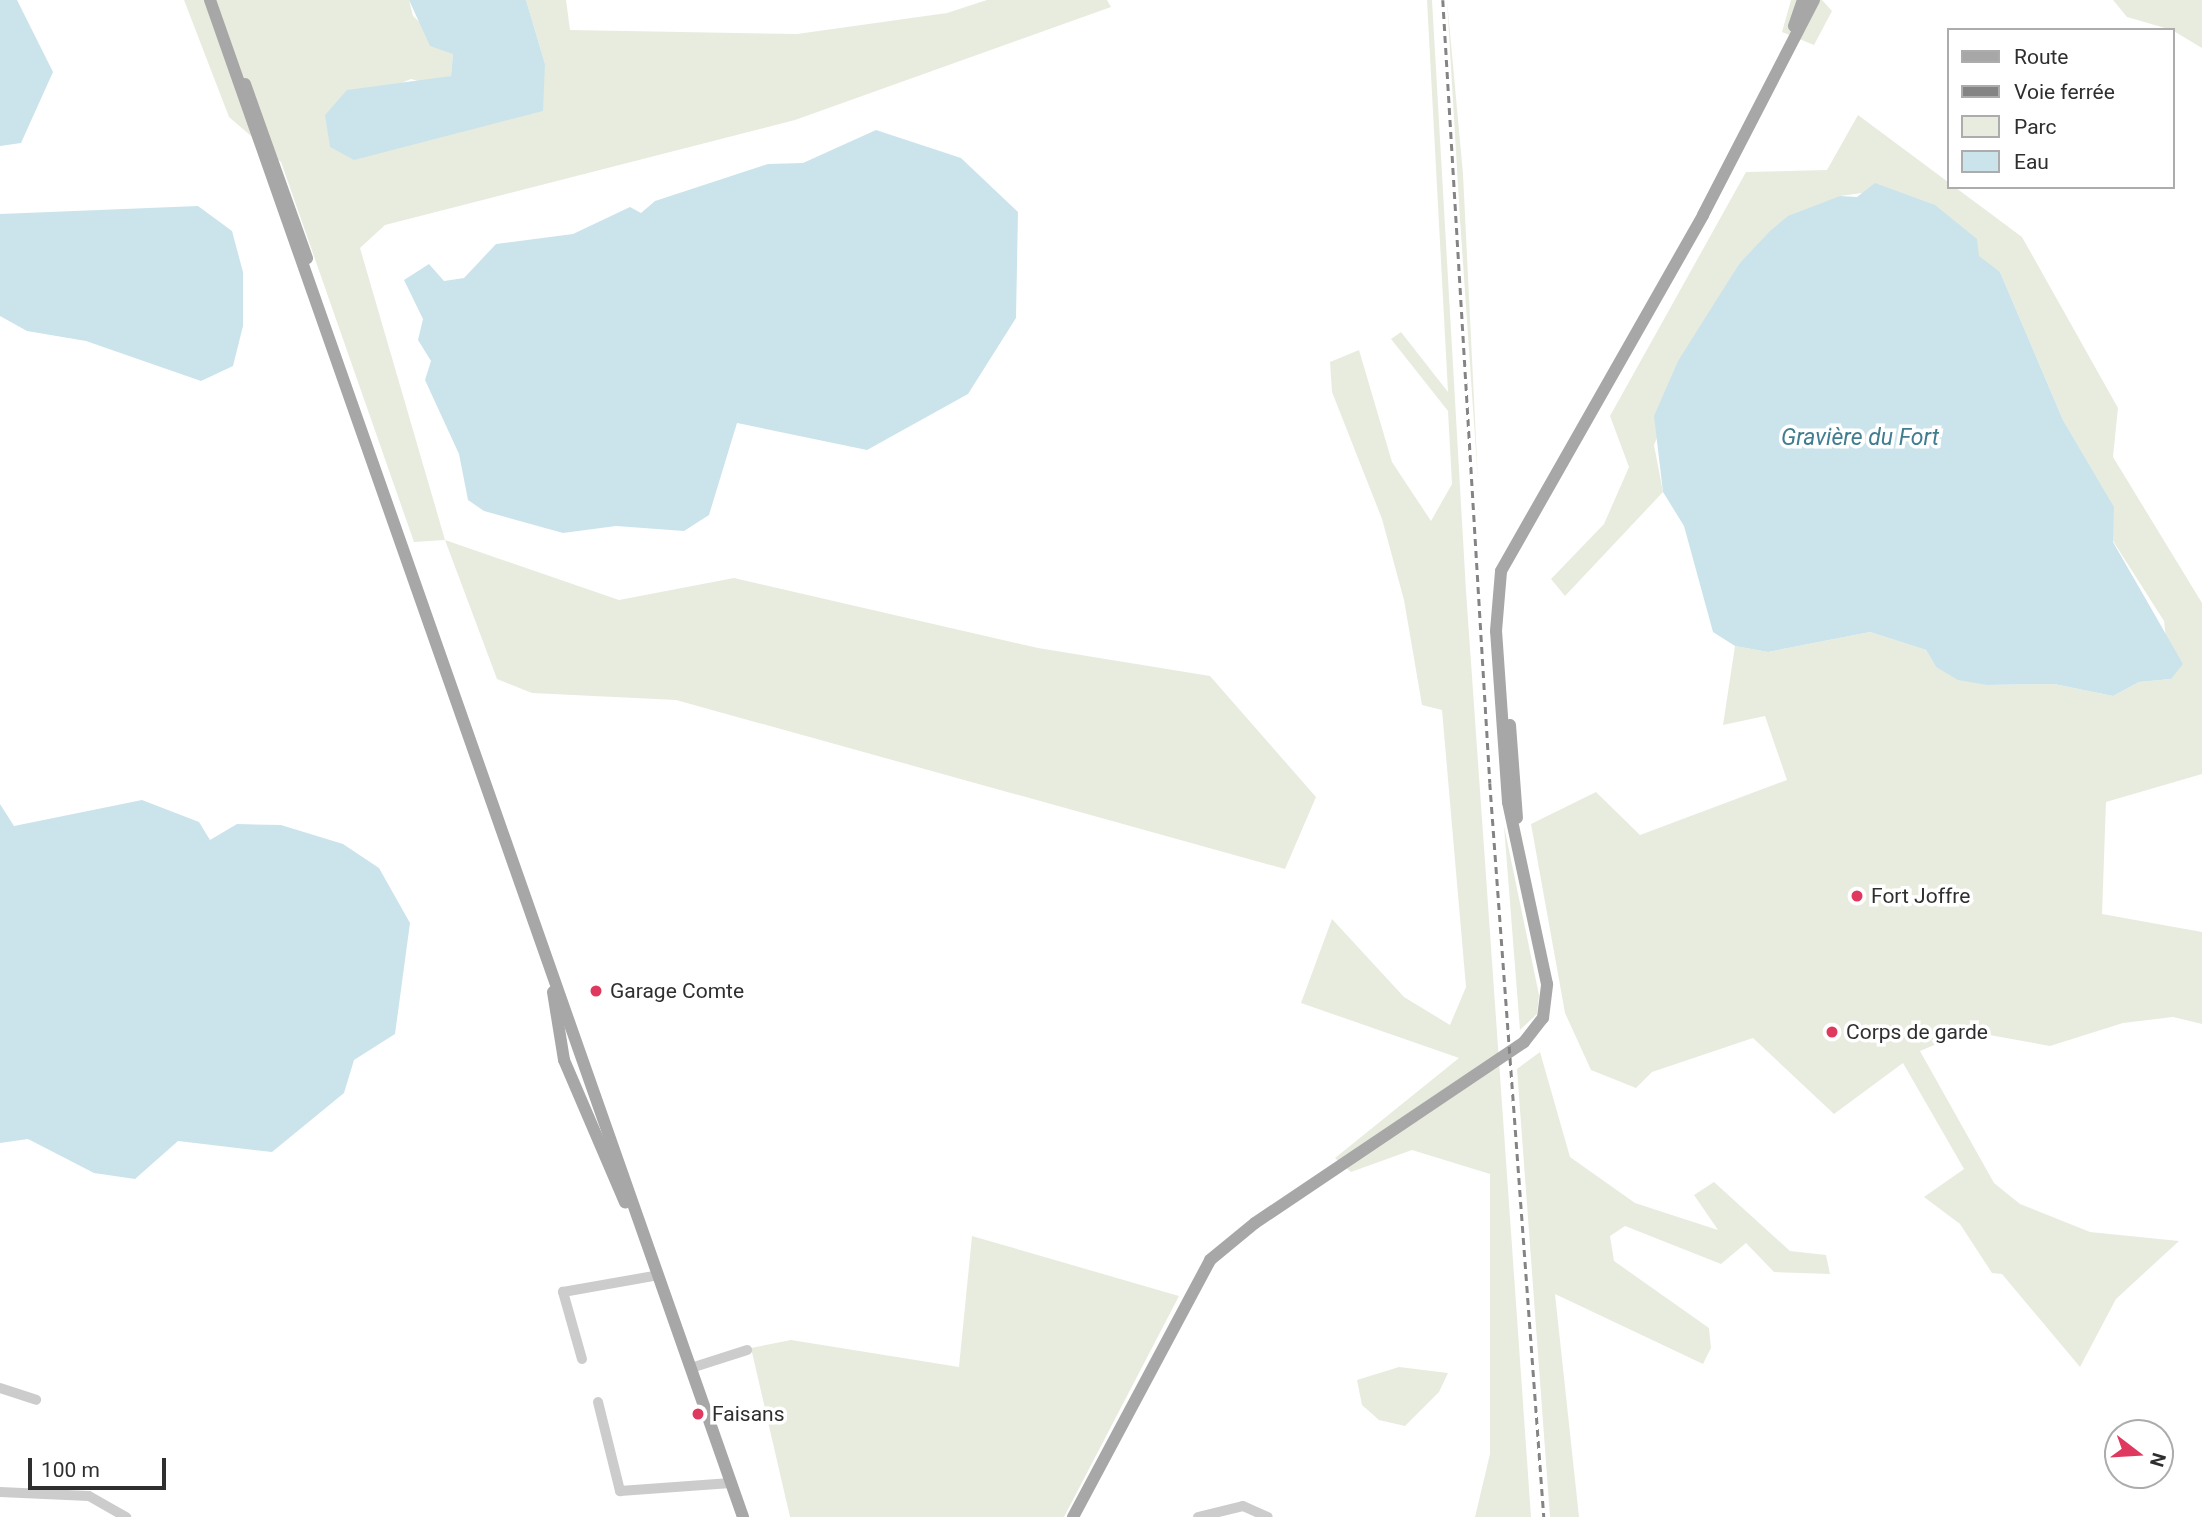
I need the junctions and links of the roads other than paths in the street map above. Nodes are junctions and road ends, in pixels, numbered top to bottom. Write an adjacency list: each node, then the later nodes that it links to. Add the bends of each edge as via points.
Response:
1 (210, 0): 5 (main road, via 284,188 340,368)
2 (1803, 0): 4 (main road)
3 (1814, 0): 4 (main road)
4 (1773, 82): 22 (main road, via 1506,559 1496,631 1507,802 1548,992 1535,1032 1210,1260)
5 (549, 964): 6 (main road); 7 (main road, via 558,1039)
6 (588, 1082): 7 (main road); 8 (main road)
7 (574, 1087): 9 (main road)
8 (597, 1107): 9 (main road); 10 (main road)
9 (584, 1112): 10 (main road)
10 (612, 1165): 11 (main road)
11 (659, 1275): 13 (street, via 563,1292); 14 (main road)
12 (747, 1350): 14 (street)
13 (582, 1359)
14 (691, 1368): 18 (main road)
15 (0, 1388): 16 (street)
16 (36, 1400)
17 (598, 1402): 18 (street, via 620,1491)
18 (731, 1483): 21 (main road)
19 (0, 1492): 20 (street, via 89,1496)
20 (126, 1517)
21 (743, 1517)
22 (1073, 1517)
23 (1198, 1517): 24 (street, via 1243,1506)
24 (1268, 1517)

